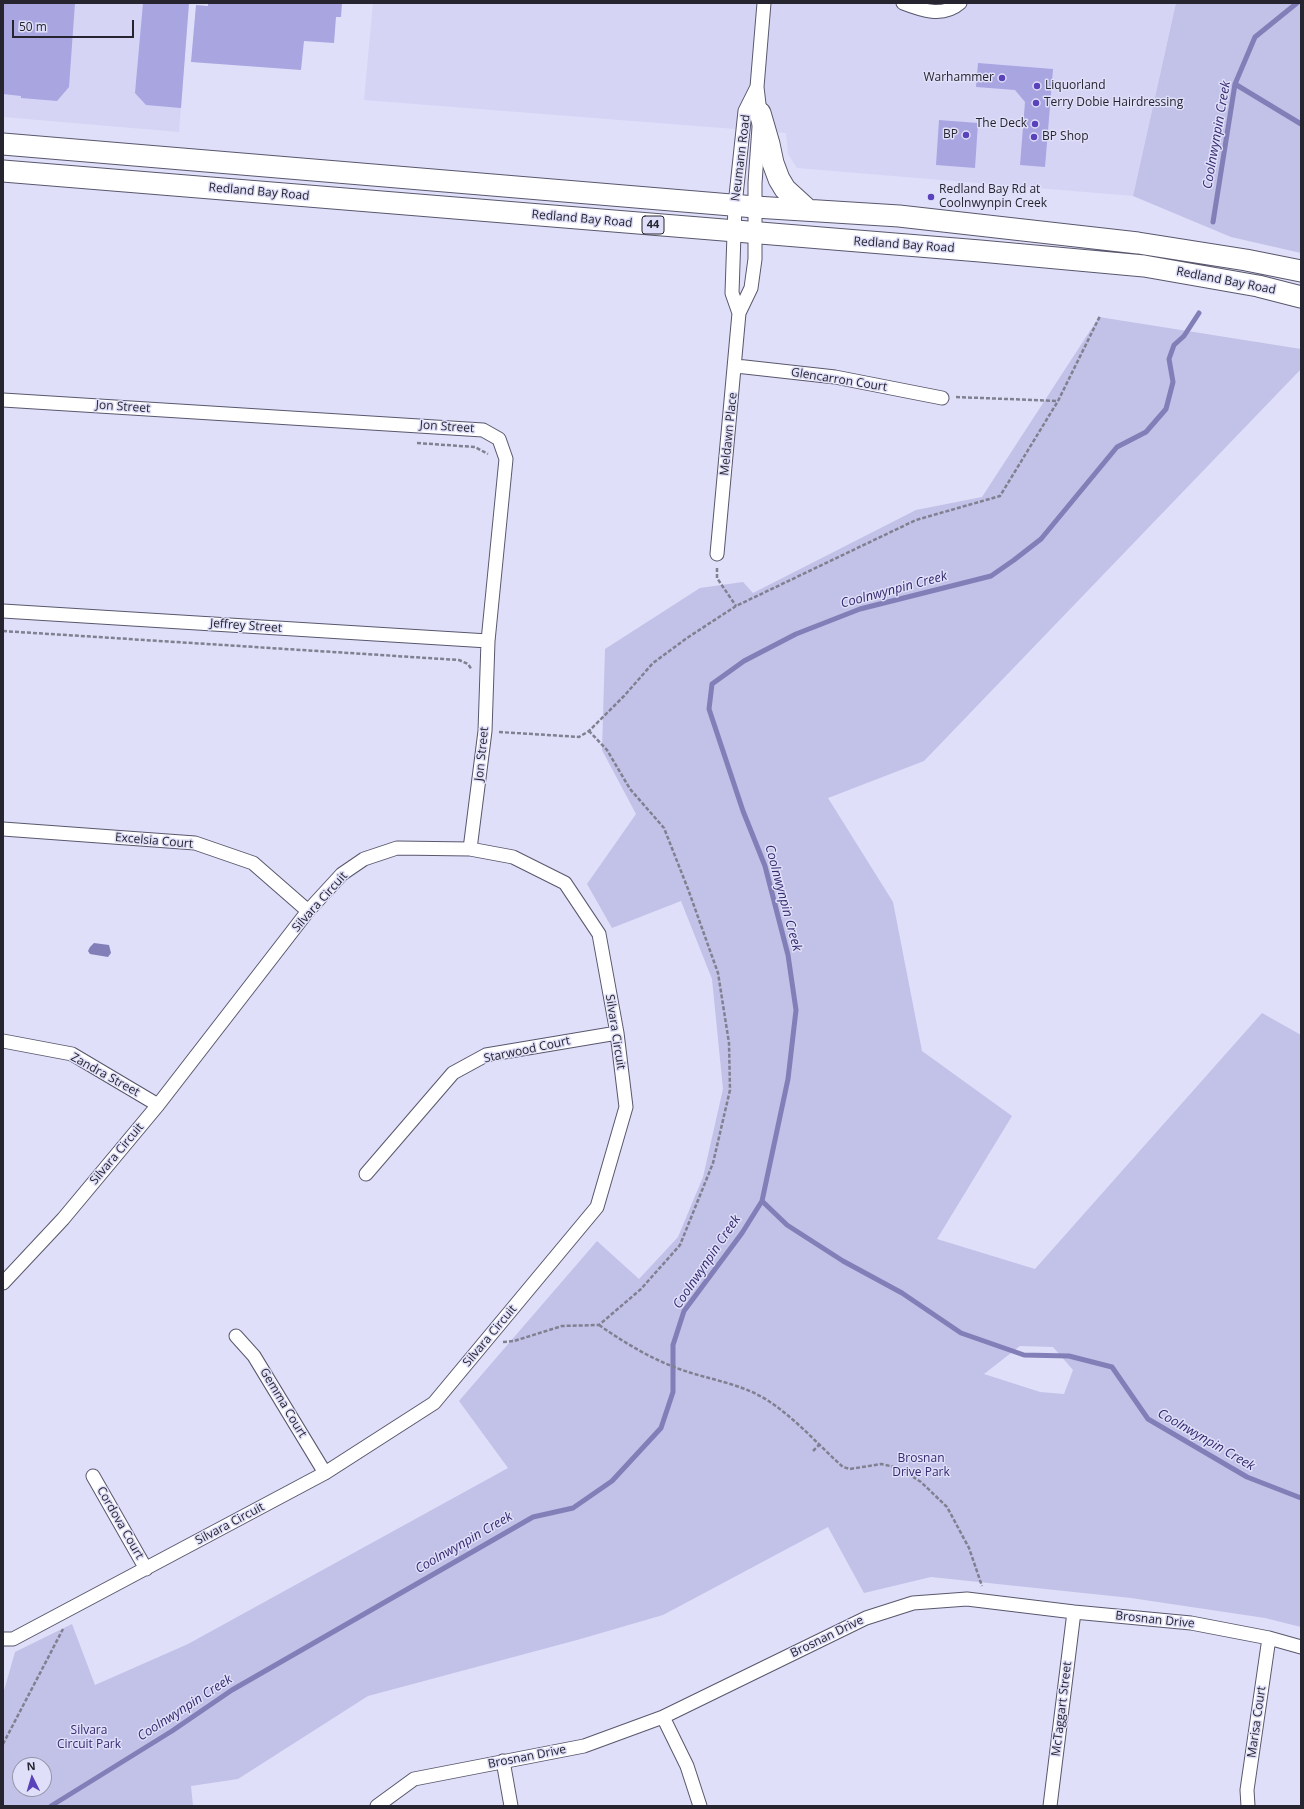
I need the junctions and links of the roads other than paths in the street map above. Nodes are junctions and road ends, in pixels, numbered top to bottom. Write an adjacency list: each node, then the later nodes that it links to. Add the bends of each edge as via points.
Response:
1 (764, 3): 4 (street, Neumann Road)
2 (903, 3): 3 (street, via 934,12 945,11)
3 (960, 3)
4 (757, 87): 5 (street, Neumann Road); 8 (street, Neumann Road, via 745,112)
5 (760, 113): 8 (street, Neumann Road); 9 (main road, via 779,179)
6 (3, 144): 8 (main road, Redland Bay Road / 44)
7 (3, 171): 10 (main road, Redland Bay Road / 44)
8 (745, 206): 9 (main road, Redland Bay Road / 44); 10 (street, Neumann Road); 11 (street, Neumann Road)
9 (808, 210): 12 (main road, Redland Bay Road / 44, via 899,216 1138,243)
10 (734, 232): 11 (main road, Redland Bay Road / 44); 14 (street, Meldawn Place, via 732,293)
11 (755, 234): 13 (main road, Redland Bay Road / 44, via 1144,266 1258,286); 14 (street, Meldawn Place, via 751,288)
12 (1301, 271)
13 (1301, 297)
14 (740, 313): 15 (street, Meldawn Place)
15 (736, 366): 16 (street, Glencarron Court, via 835,377); 18 (street, Meldawn Place)
16 (942, 398)
17 (3, 400): 20 (street, Jon Street, via 483,430 499,439 506,459)
18 (717, 554)
19 (3, 610): 20 (street, Jeffrey Street)
20 (488, 641): 22 (street, Jon Street, via 485,731)
21 (3, 829): 23 (street, Excelsia Court, via 196,843 253,863)
22 (470, 849): 23 (street, Silvara Circuit, via 397,848 364,859 342,874); 24 (street, Silvara Circuit, via 512,857 565,883 598,934)
23 (308, 911): 26 (street, Silvara Circuit)
24 (617, 1032): 27 (street, Starwood Court, via 486,1055 452,1073); 30 (street, Silvara Circuit, via 626,1107 598,1207 434,1404)
25 (3, 1041): 26 (street, Zandra Street, via 72,1054)
26 (158, 1105): 28 (street, Silvara Circuit, via 63,1219)
27 (366, 1174)
28 (3, 1283)
29 (236, 1336): 30 (street, Gemma Court, via 254,1356)
30 (325, 1473): 32 (street, Silvara Circuit)
31 (93, 1476): 32 (street, Cordova Court)
32 (146, 1568): 35 (street, Silvara Circuit, via 13,1639)
33 (1074, 1612): 34 (street, Brosnan Drive, via 1191,1622); 37 (street, Brosnan Drive, via 967,1599 913,1603 866,1618); 42 (street, McTaggart Street)
34 (1269, 1638): 36 (street, Brosnan Drive); 43 (street, Marisa Court, via 1247,1790)
35 (3, 1639)
36 (1301, 1647)
37 (663, 1716): 38 (street, Brosnan Drive, via 584,1746); 41 (street, via 688,1766)
38 (504, 1761): 39 (street, Brosnan Drive, via 414,1779); 40 (street)
39 (377, 1806)
40 (511, 1806)
41 (700, 1806)
42 (1050, 1806)
43 (1248, 1806)

